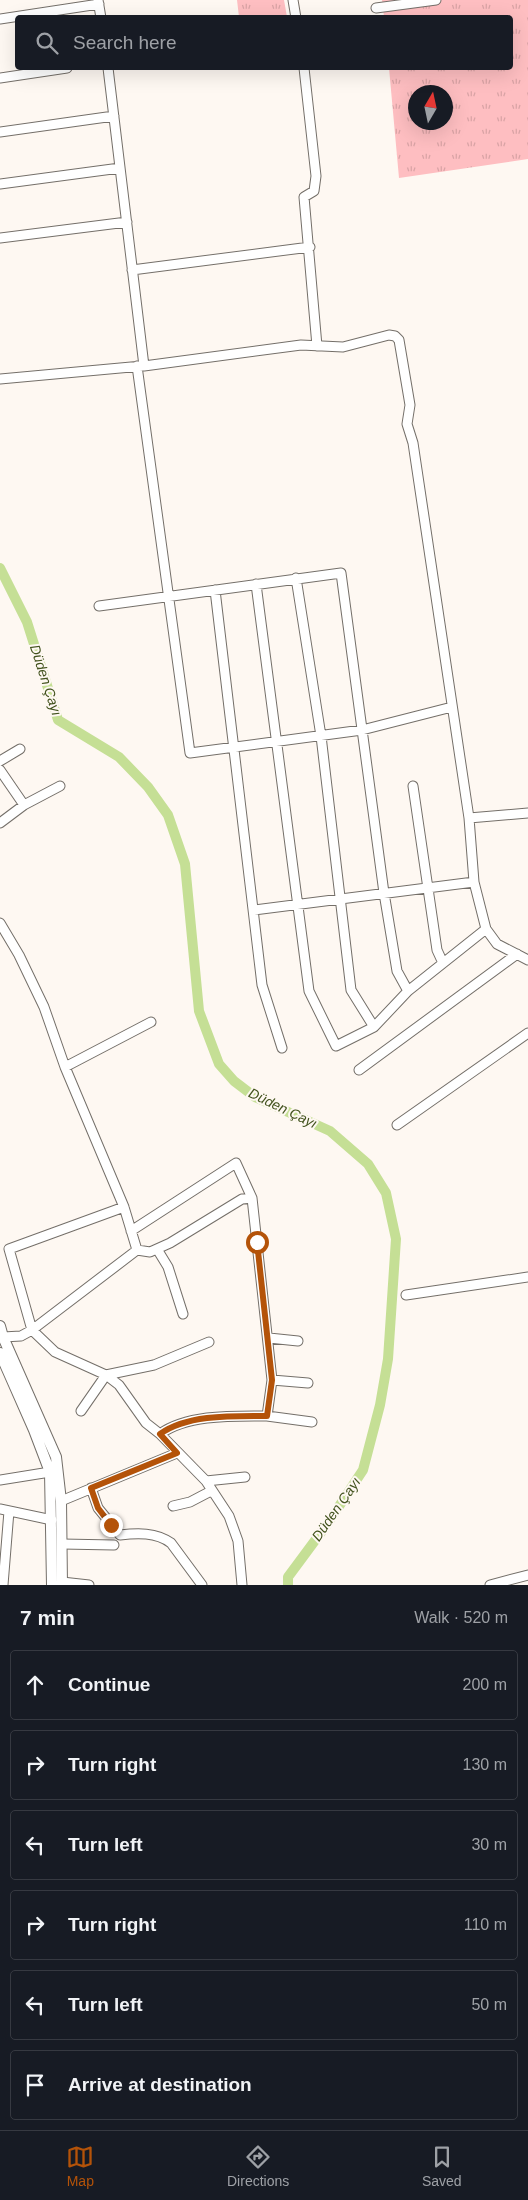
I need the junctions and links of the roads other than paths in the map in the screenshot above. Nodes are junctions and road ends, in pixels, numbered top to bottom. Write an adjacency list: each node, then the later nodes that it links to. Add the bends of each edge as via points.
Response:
1 (293, 0): 7 (street)
2 (436, 0): 4 (street)
3 (98, 2): 5 (street); 6 (street)
4 (376, 8)
5 (23, 15)
6 (100, 15)
7 (296, 15)
8 (15, 16): 9 (street)
9 (0, 19)
10 (54, 70): 13 (street)
11 (108, 70): 14 (street)
12 (304, 70): 20 (street, via 316,176 314,191 304,197)
13 (0, 78)
14 (114, 116): 15 (street); 16 (street)
15 (0, 132)
16 (120, 168): 17 (street); 18 (street)
17 (0, 184)
18 (127, 222): 19 (street); 21 (street)
19 (0, 238)
20 (310, 247): 21 (street); 22 (street)
21 (132, 270): 23 (street)
22 (317, 346): 23 (street, via 301,345); 30 (street, via 343,347 389,335 399,340 410,405 407,424 413,443)
23 (140, 366): 24 (street); 28 (street)
24 (0, 379)
25 (296, 578): 26 (street); 31 (street, via 341,573); 32 (street)
26 (256, 584): 27 (street); 33 (street)
27 (215, 590): 28 (street); 34 (street)
28 (169, 596): 29 (street); 34 (street, via 190,753)
29 (99, 606)
30 (452, 707): 31 (street); 42 (street)
31 (362, 730): 32 (street); 46 (street)
32 (320, 736): 33 (street); 47 (street)
33 (277, 742): 34 (street); 48 (street)
34 (234, 747): 49 (street)
35 (20, 749): 36 (street)
36 (0, 762)
37 (0, 770): 40 (street)
38 (60, 786): 40 (street)
39 (413, 786): 45 (street)
40 (24, 805): 43 (street)
41 (528, 813): 42 (street)
42 (469, 818): 44 (street)
43 (0, 823)
44 (474, 882): 45 (street); 51 (street)
45 (428, 888): 46 (street); 54 (street, via 437,950)
46 (384, 893): 47 (street); 55 (street, via 397,971)
47 (341, 899): 48 (street); 57 (street, via 351,990)
48 (298, 904): 49 (street); 57 (street, via 309,991 336,1046)
49 (254, 910): 59 (street, via 262,985)
50 (0, 923): 60 (street, via 44,1007)
51 (486, 929): 52 (street, via 497,944); 54 (street)
52 (516, 954): 53 (street); 61 (street)
53 (528, 960)
54 (443, 963): 55 (street)
55 (408, 991): 57 (street)
56 (151, 1022): 60 (street)
57 (374, 1027)
58 (528, 1033): 62 (street)
59 (282, 1048)
60 (65, 1067): 64 (street)
61 (359, 1070)
62 (397, 1125)
63 (252, 1198): 65 (street, via 236,1163); 66 (street, via 242,1199); 74 (street)
64 (124, 1207): 65 (street); 72 (street, via 9,1249)
65 (131, 1231): 67 (street)
66 (158, 1249): 67 (street, via 150,1252); 70 (street, via 168,1267)
67 (137, 1250): 72 (street)
68 (528, 1277): 69 (street)
69 (406, 1295)
70 (184, 1314)
71 (0, 1326): 73 (main road)
72 (32, 1330): 73 (street, via 21,1336); 78 (street, via 55,1352)
73 (1, 1338): 92 (main road, via 53,1451)
74 (268, 1338): 75 (street); 79 (street)
75 (298, 1341)
76 (209, 1342): 78 (street, via 154,1365)
77 (0, 1353): 86 (main road)
78 (106, 1375): 81 (street); 84 (street, via 119,1385 146,1423)
79 (272, 1380): 80 (street); 82 (street)
80 (308, 1383)
81 (81, 1412)
82 (267, 1416): 83 (street); 84 (street, via 199,1420 172,1426)
83 (312, 1422)
84 (160, 1434): 85 (street)
85 (177, 1453): 89 (street); 90 (street)
86 (50, 1472): 88 (street); 95 (main road)
87 (245, 1477): 89 (street)
88 (0, 1480)
89 (206, 1481): 91 (street)
90 (91, 1488): 92 (street); 103 (street, via 98,1508 120,1535 139,1533 165,1539)
91 (211, 1491): 93 (street, via 190,1502); 104 (street, via 229,1516 238,1541)
92 (61, 1501): 96 (main road)
93 (172, 1506)
94 (5, 1510): 95 (street); 100 (street)
95 (52, 1520): 101 (main road)
96 (62, 1544): 97 (street); 99 (main road)
97 (114, 1545)
98 (528, 1575): 105 (street)
99 (62, 1583): 102 (street)
100 (3, 1585)
101 (52, 1585)
102 (89, 1585)
103 (202, 1585)
104 (242, 1585)
105 (490, 1585)

